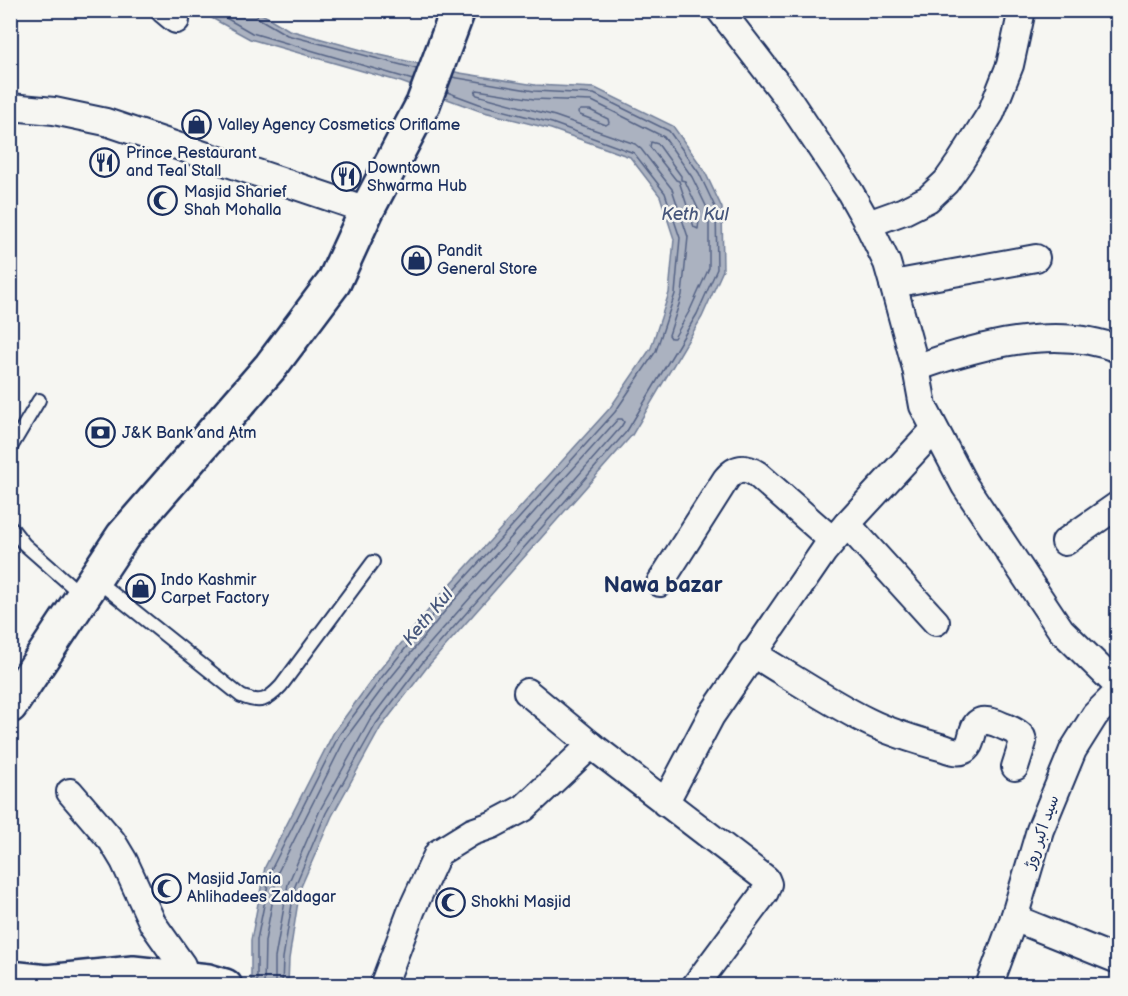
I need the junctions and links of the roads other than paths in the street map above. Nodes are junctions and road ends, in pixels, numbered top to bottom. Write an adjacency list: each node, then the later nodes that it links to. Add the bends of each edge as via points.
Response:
1 (720, 10): 6 (street, via 784,93)
2 (1022, 10): 6 (street, via 1010,65 991,113 946,182 928,199 904,212)
3 (458, 13): 5 (main road, via 423,104)
4 (10, 107): 5 (street, via 106,122)
5 (367, 210): 20 (main road, via 334,282 271,366 123,536)
6 (868, 224): 8 (street)
7 (1036, 258): 8 (street)
8 (893, 284): 10 (street)
9 (1118, 349): 10 (street, via 1082,340 1043,337 950,356)
10 (916, 368): 12 (street, via 923,406)
11 (39, 400): 13 (lane)
12 (934, 430): 16 (street); 23 (street, via 964,486 1061,630)
13 (10, 449)
14 (1118, 505): 17 (street)
15 (10, 526): 20 (lane, via 24,544)
16 (839, 532): 19 (street, via 757,474 742,468 734,470); 21 (street); 22 (street)
17 (1065, 542)
18 (373, 562): 20 (lane, via 281,687 266,699 254,701 241,696)
19 (660, 583)
20 (89, 588): 26 (main road)
21 (936, 621)
22 (752, 653): 28 (street, via 868,722 911,739 963,751 976,725 990,720 1022,738); 30 (street, via 711,716)
23 (1118, 686)
24 (527, 692): 27 (street)
25 (1118, 692): 31 (street, سید اکبر روڑ, via 1095,715 1073,750 1040,830)
26 (10, 706)
27 (591, 745): 30 (street); 36 (street, via 524,808 438,853)
28 (1015, 767)
29 (70, 792): 34 (street, via 112,841 153,924 182,965)
30 (665, 803): 37 (street, via 768,884)
31 (1014, 918): 32 (street); 38 (street, سید اکبر روڑ)
32 (1118, 960)
33 (10, 978): 34 (main road, via 46,982 133,973)
34 (186, 982): 35 (main road, via 208,981)
35 (225, 986)
36 (383, 986)
37 (695, 986)
38 (989, 986)

